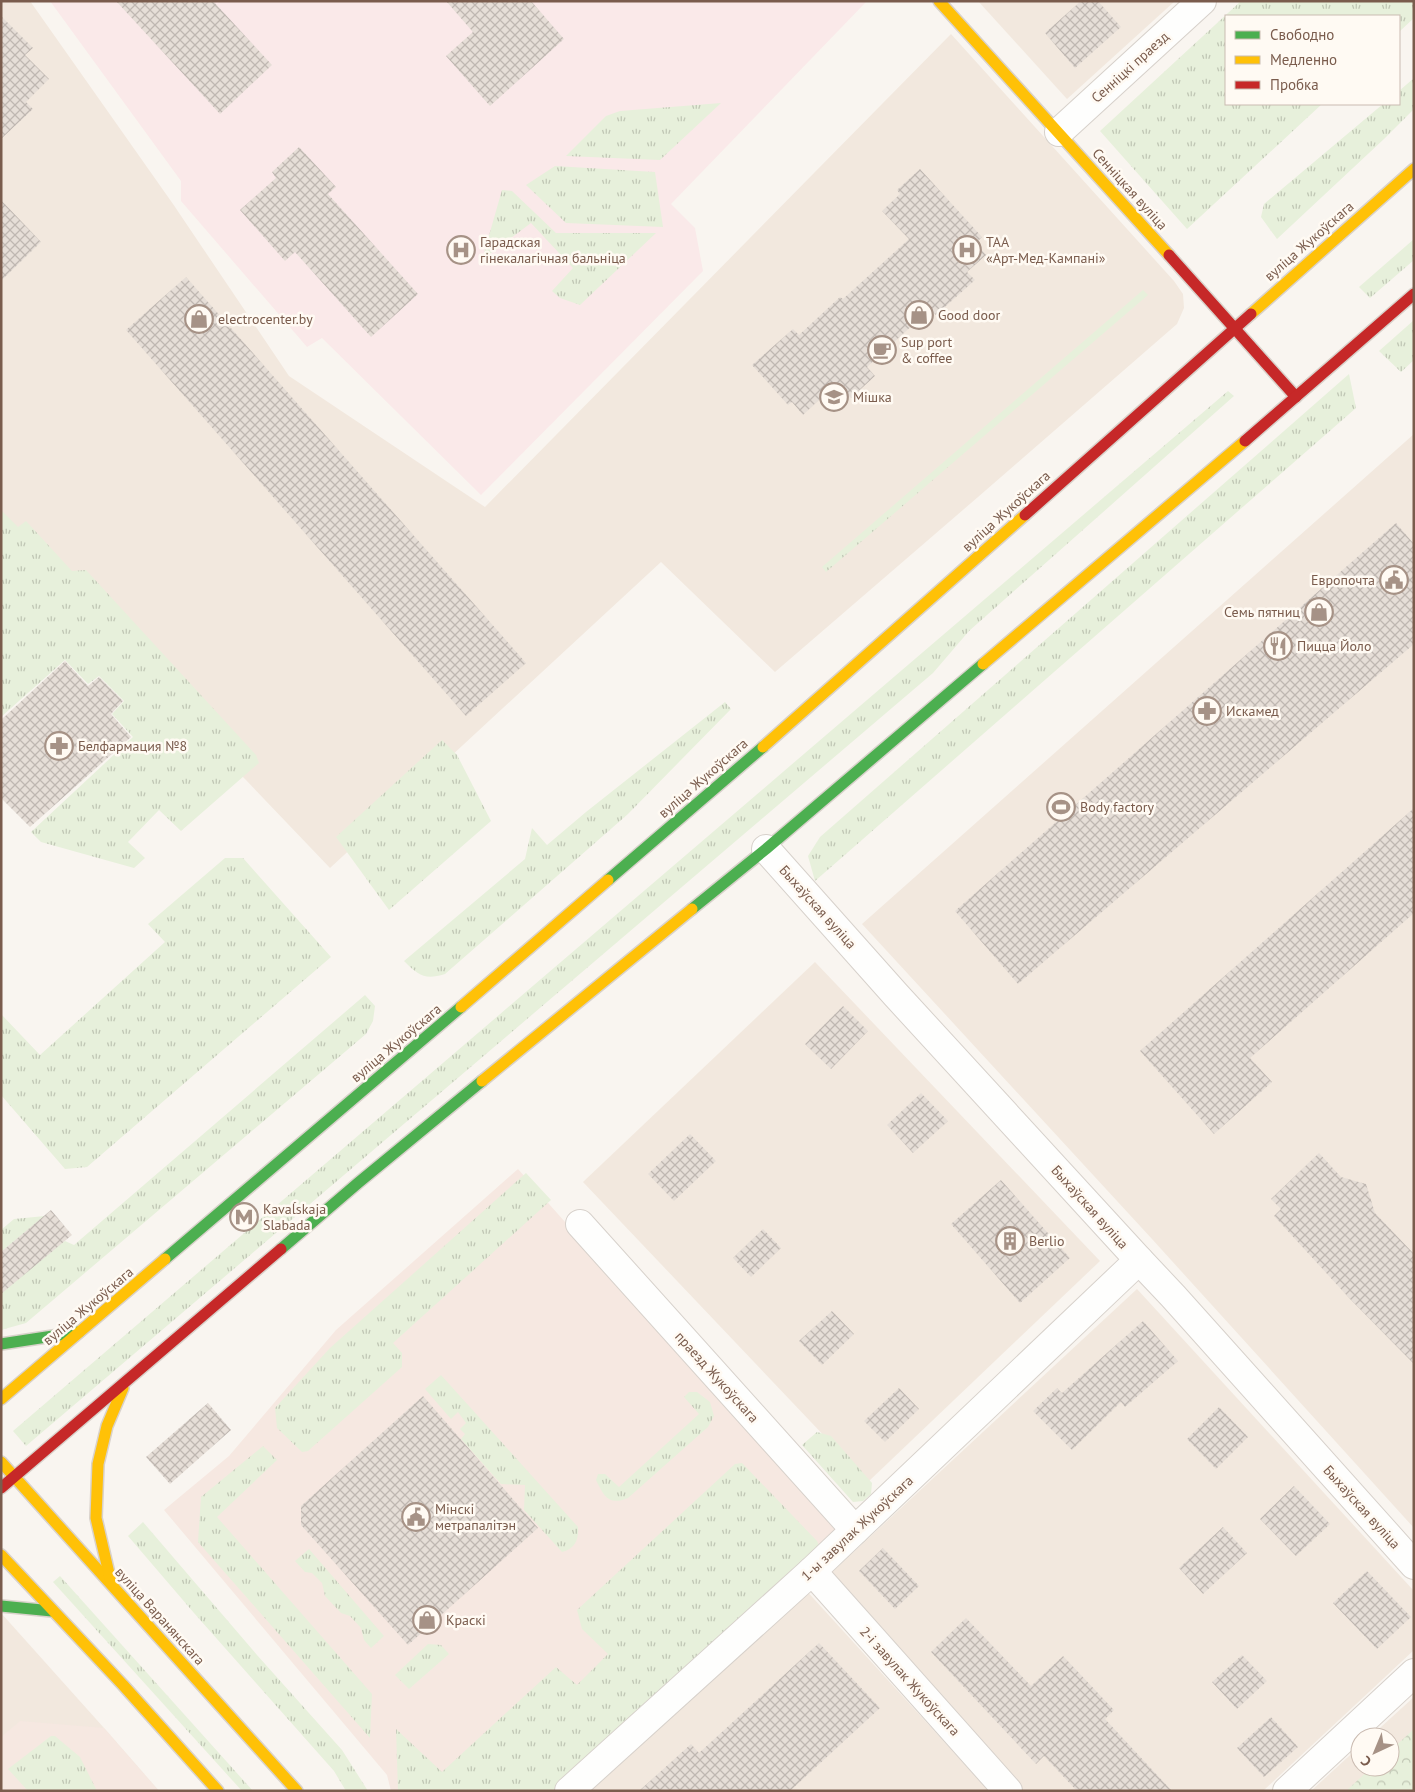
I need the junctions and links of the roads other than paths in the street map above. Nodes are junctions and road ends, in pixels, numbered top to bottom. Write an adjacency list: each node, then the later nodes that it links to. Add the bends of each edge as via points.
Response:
1 (939, 1): 3 (main road, Сенніцкая вуліца)
2 (1202, 1): 3 (street, Сенніцкі праезд)
3 (1059, 132): 6 (main road, Сенніцкая вуліца)
4 (1414, 169): 6 (main road, вуліца Жукоўскага)
5 (1414, 294): 7 (main road)
6 (1234, 327): 7 (main road, Сенніцкая вуліца); 11 (main road, вуліца Жукоўскага, via 839,681)
7 (1296, 397): 8 (main road)
8 (766, 849): 10 (street, Быхаўская вуліца); 13 (main road, via 358,1183)
9 (580, 1224): 18 (street, праезд Жукоўскага)
10 (1138, 1260): 18 (street, 1-ы завулак Жукоўскага); 20 (street, Быхаўская вуліца)
11 (81, 1332): 12 (main road); 14 (main road, вуліца Жукоўскага)
12 (1, 1344)
13 (125, 1382): 16 (main road); 22 (main road, via 106,1426 98,1464 96,1518)
14 (1, 1399)
15 (1, 1462): 16 (main road, вуліца Варанянскага)
16 (14, 1476): 17 (main road); 22 (main road, вуліца Варанянскага)
17 (1, 1488)
18 (855, 1530): 21 (street, 1-ы завулак Жукоўскага)
19 (1, 1555): 24 (main road)
20 (1414, 1565)
21 (812, 1571): 28 (street, 1-ы завулак Жукоўскага); 29 (street, 2-і завулак Жукоўскага)
22 (112, 1586): 27 (main road, вуліца Варанянскага)
23 (1, 1606): 24 (main road)
24 (52, 1611): 26 (main road)
25 (1414, 1674): 30 (street)
26 (218, 1791)
27 (297, 1791)
28 (569, 1791)
29 (1008, 1791)
30 (1287, 1791)

